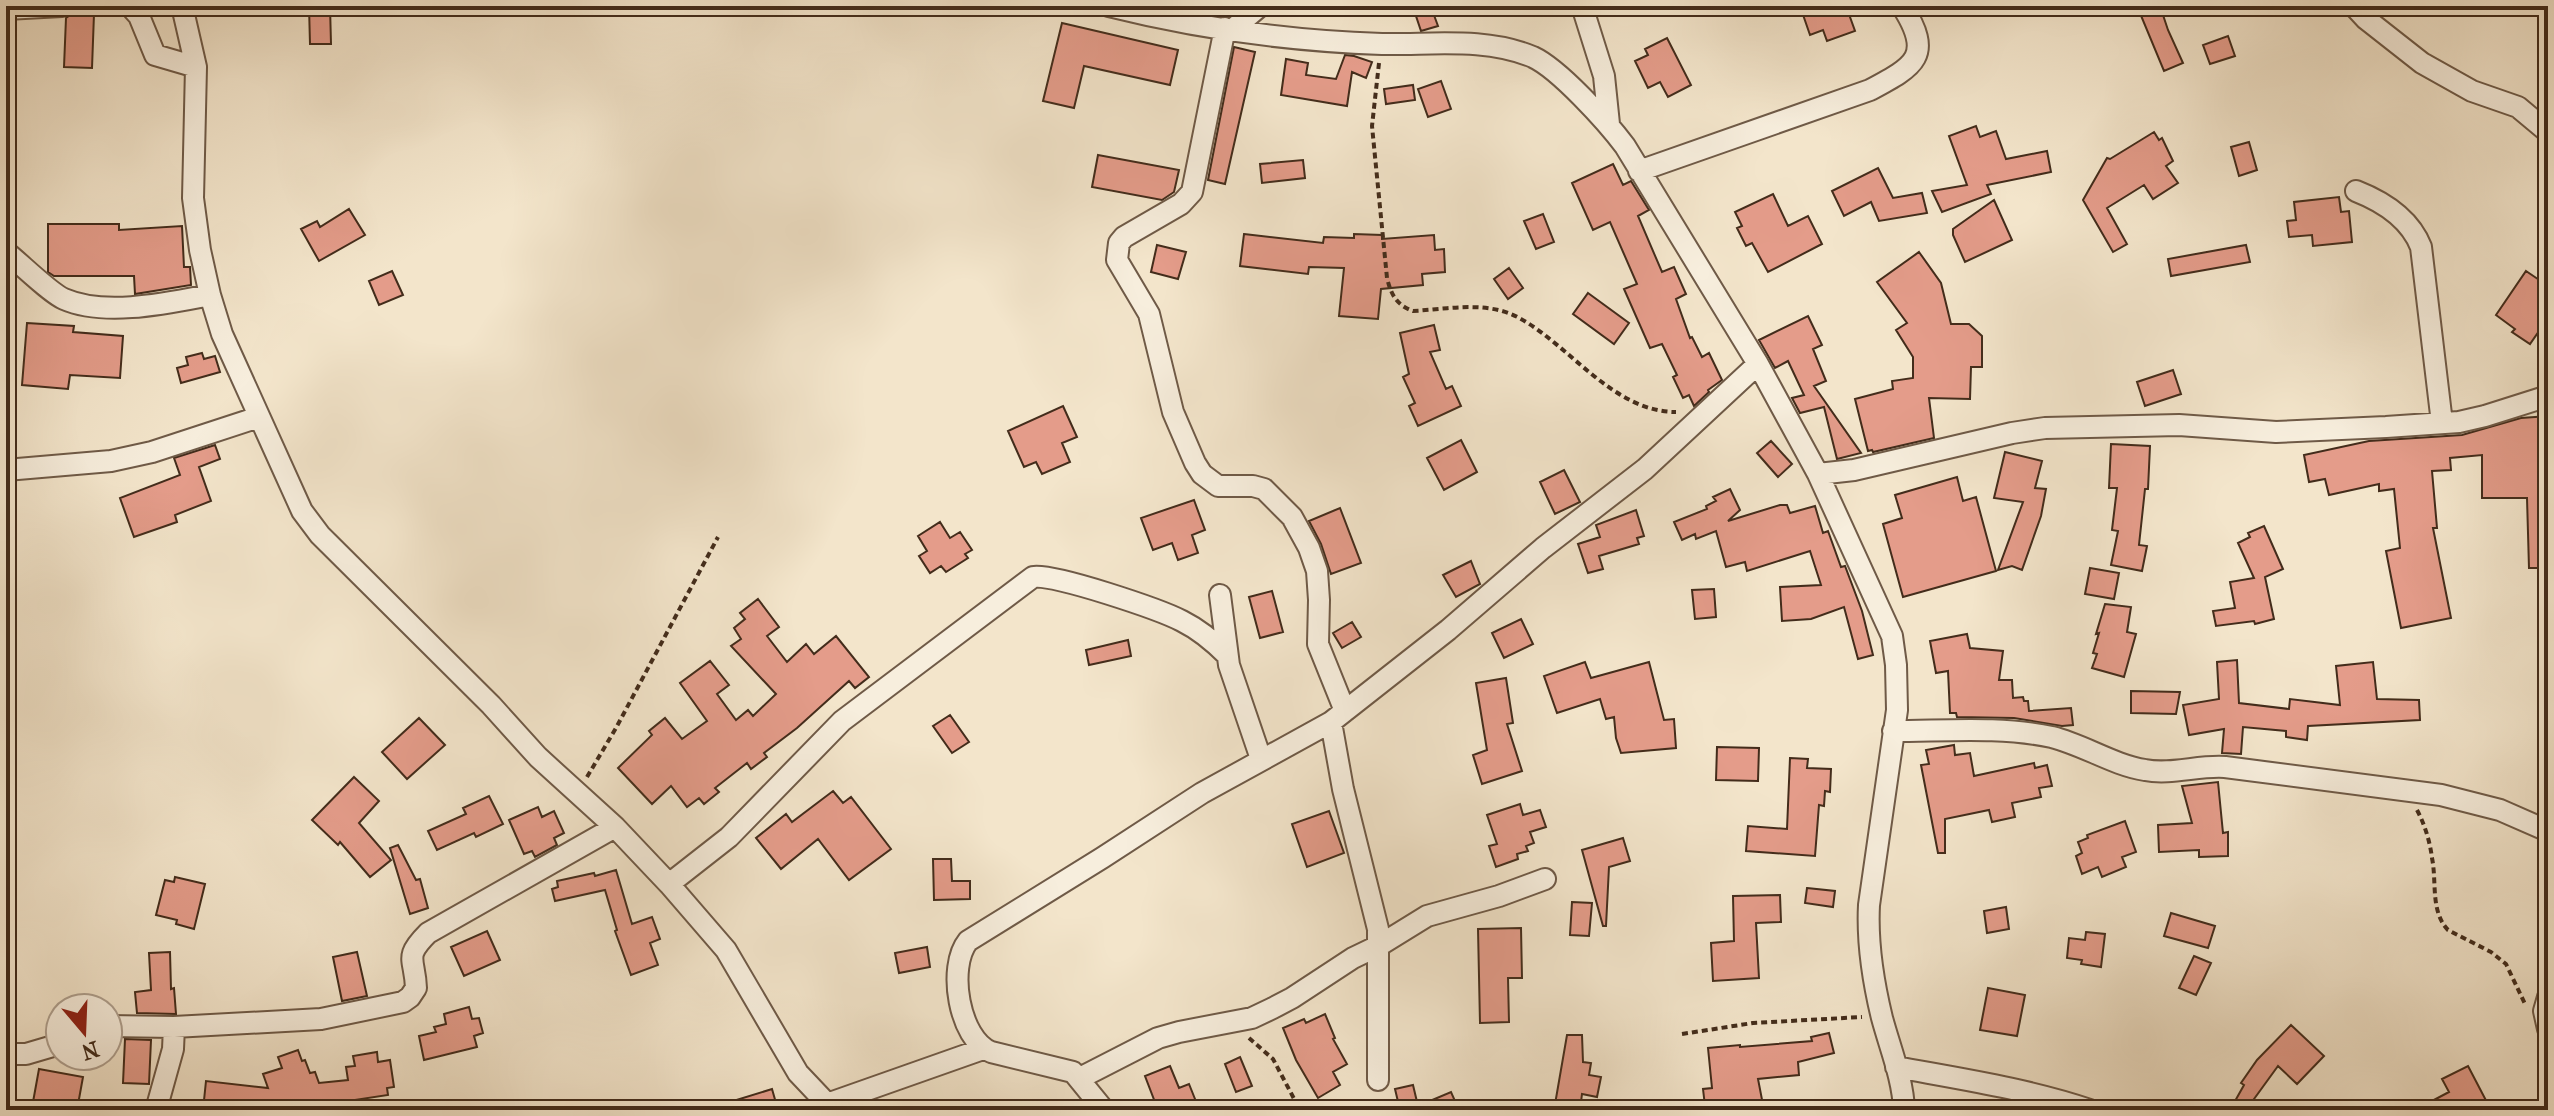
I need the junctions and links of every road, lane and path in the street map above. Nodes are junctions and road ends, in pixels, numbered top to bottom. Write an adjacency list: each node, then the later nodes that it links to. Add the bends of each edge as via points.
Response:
1 (62, 6): 9 (street)
2 (130, 6): 12 (street, via 155,55)
3 (182, 6): 12 (street)
4 (1109, 6): 10 (street)
5 (1260, 6): 10 (street)
6 (1582, 6): 13 (street, via 1604,76)
7 (1902, 6): 15 (street, via 1919,48 1897,76)
8 (2354, 6): 14 (street, via 2422,63 2472,91 2518,107)
9 (6, 9)
10 (1229, 29): 11 (street); 29 (street, via 1192,192 1124,237 1117,260 1149,314 1173,412 1202,474 1218,486 1264,489 1292,517 1309,548 1317,571 1318,644)
11 (1381, 44): 13 (street, via 1489,45 1520,52 1554,72); 21 (path, via 1372,126 1387,278 1394,298 1413,311 1475,306 1521,318 1636,404 1665,412)
12 (196, 67): 18 (street, via 193,198)
13 (1609, 124): 15 (street)
14 (2548, 132)
15 (1639, 171): 19 (street)
16 (2356, 191): 23 (street, via 2381,201 2410,227 2421,247)
17 (6, 252): 18 (street, via 56,294 82,304 123,308)
18 (210, 295): 22 (street)
19 (1758, 364): 21 (street); 25 (street)
20 (2548, 396): 23 (street)
21 (1706, 413): 29 (street, via 1645,469)
22 (259, 417): 24 (street, via 111,461); 33 (street, via 311,525)
23 (2442, 423): 25 (street, via 2276,432 2179,425 2045,428)
24 (6, 470)
25 (1818, 474): 30 (street, via 1892,636 1897,710)
26 (718, 537): 33 (path)
27 (1220, 595): 28 (street)
28 (1227, 655): 31 (street); 37 (street, via 1180,619 1074,584 1033,577 842,721 729,837)
29 (1338, 716): 31 (street); 38 (street, via 1343,789)
30 (1893, 731): 32 (street, via 2024,733 2054,738 2146,771 2225,767); 40 (street, via 1868,928)
31 (1261, 759): 47 (street, via 968,941 956,973 969,1031)
32 (2406, 790): 35 (street, via 2500,810); 44 (path, via 2427,835 2443,925 2506,964 2529,1012)
33 (578, 793): 34 (street)
34 (615, 827): 37 (street); 43 (street, via 428,933 414,949 416,988 403,1002 321,1019)
35 (2548, 831)
36 (1545, 879): 38 (street, via 1427,916)
37 (669, 884): 52 (street, via 726,950 798,1073)
38 (1380, 945): 41 (street, via 1282,1003 1252,1018); 51 (street)
39 (2548, 997): 44 (street)
40 (1882, 1016): 45 (path, via 1753,1023); 49 (street)
41 (1229, 1021): 50 (street, via 1158,1038); 55 (path, via 1273,1059)
42 (124, 1026): 43 (street)
43 (174, 1027): 53 (street)
44 (2548, 1029)
45 (1682, 1034)
46 (44, 1049): 48 (street)
47 (983, 1049): 50 (street, via 1062,1068); 52 (street)
48 (6, 1054)
49 (1896, 1067): 56 (street); 57 (street)
50 (1080, 1078): 54 (street)
51 (1378, 1080)
52 (830, 1107)
53 (156, 1110)
54 (1104, 1110)
55 (1300, 1110)
56 (1904, 1110)
57 (2090, 1110)

